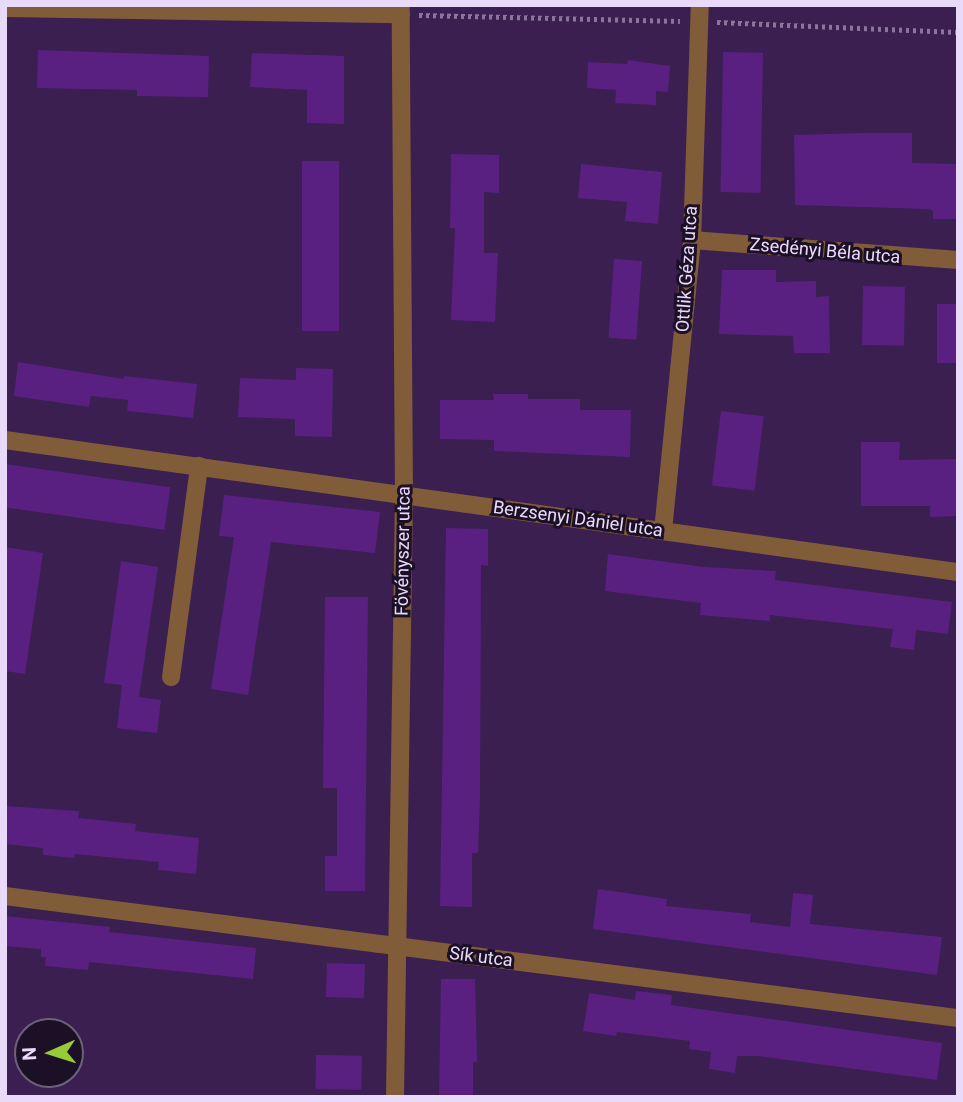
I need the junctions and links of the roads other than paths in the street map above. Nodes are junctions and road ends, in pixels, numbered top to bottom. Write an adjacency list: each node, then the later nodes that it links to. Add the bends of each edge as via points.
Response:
1 (701, 5): 4 (street, Ottlik Géza utca)
2 (5, 8): 3 (street)
3 (401, 10): 8 (street, Fövényszer utca)
4 (692, 240): 5 (street, Zsedényi Béla utca); 9 (street, Ottlik Géza utca)
5 (958, 260)
6 (5, 440): 7 (street, Berzsenyi Dániel utca)
7 (199, 467): 8 (street, Berzsenyi Dániel utca); 11 (street)
8 (404, 495): 9 (street, Berzsenyi Dániel utca); 13 (street, Fövényszer utca)
9 (663, 531): 10 (street, Berzsenyi Dániel utca)
10 (958, 572)
11 (171, 677)
12 (5, 896): 13 (street, Sík utca)
13 (397, 946): 14 (street, Sík utca); 15 (street, Fövényszer utca)
14 (958, 1018)
15 (395, 1097)

